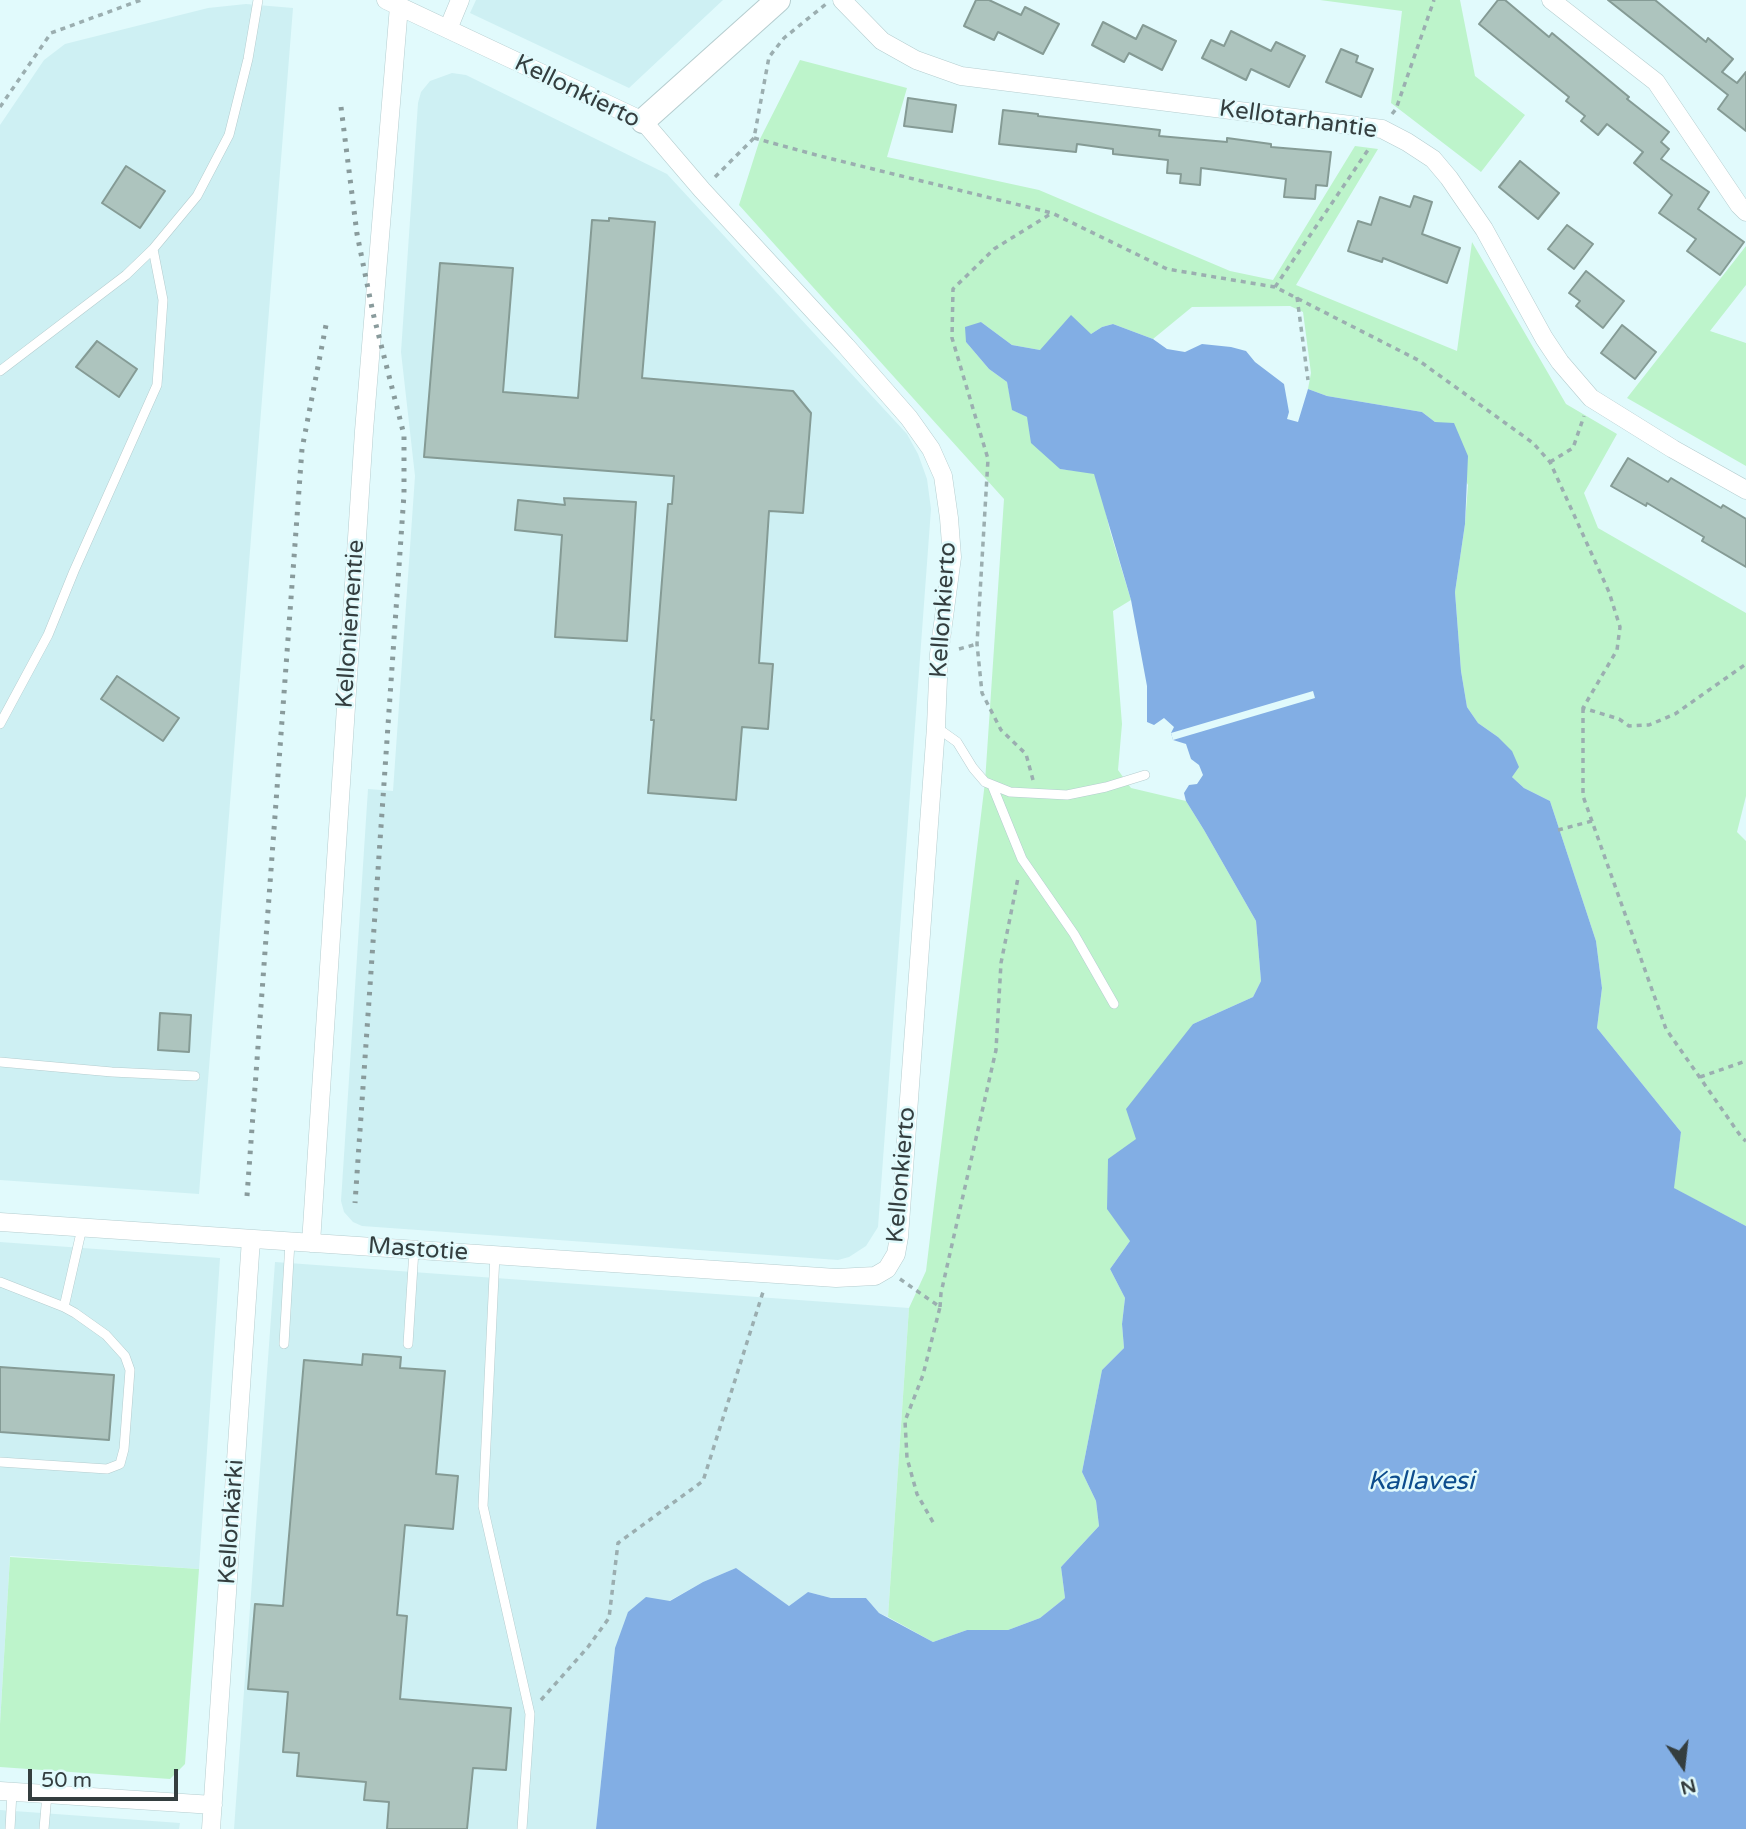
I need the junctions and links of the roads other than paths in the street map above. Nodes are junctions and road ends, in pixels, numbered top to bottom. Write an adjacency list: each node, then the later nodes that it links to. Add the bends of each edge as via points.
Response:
1 (258, 0): 10 (lane, via 229,135 197,196)
2 (460, 0): 7 (street)
3 (778, 0): 8 (street)
4 (842, 0): 12 (street, Kellotarhantie, via 882,41 916,60 961,76 1382,130 1407,142 1433,159 1449,178 1484,229 1544,338 1591,398)
5 (1551, 0): 9 (street, via 1656,82)
6 (392, 3): 7 (street, Kellonkierto); 24 (street, Kelloniementie)
7 (447, 29): 8 (street, Kellonkierto)
8 (643, 121): 14 (street, Kellonkierto, via 846,346 931,449 943,476 952,557 939,654)
9 (1746, 212)
10 (153, 249): 11 (lane); 13 (lane, via 163,300 157,385 48,635)
11 (0, 371)
12 (1746, 490)
13 (0, 724)
14 (936, 727): 16 (lane, via 957,742 973,768); 27 (street, Kellonkierto, via 896,1254 887,1269 874,1276)
15 (1145, 775): 16 (lane, via 1068,795 1010,792)
16 (992, 785): 17 (lane, via 1022,859)
17 (1115, 1003)
18 (0, 1062): 19 (lane)
19 (195, 1076)
20 (0, 1223): 21 (street, Mastotie)
21 (82, 1228): 22 (street, Mastotie); 29 (lane)
22 (251, 1239): 23 (street, Mastotie); 35 (street, Kellonkärki)
23 (290, 1242): 24 (street, Mastotie); 30 (lane)
24 (311, 1243): 25 (street, Mastotie)
25 (414, 1250): 26 (street, Mastotie); 31 (lane)
26 (495, 1255): 27 (street, Mastotie); 39 (lane, via 483,1506 530,1714)
27 (836, 1278)
28 (0, 1282): 29 (lane)
29 (64, 1307): 32 (lane, via 106,1335 125,1356 130,1370 120,1464 107,1469)
30 (284, 1344)
31 (408, 1344)
32 (0, 1462)
33 (6, 1792): 34 (street); 36 (lane)
34 (47, 1794): 35 (street); 37 (lane)
35 (213, 1805): 38 (street, Kellonkärki)
36 (10, 1829)
37 (44, 1829)
38 (211, 1829)
39 (522, 1829)

